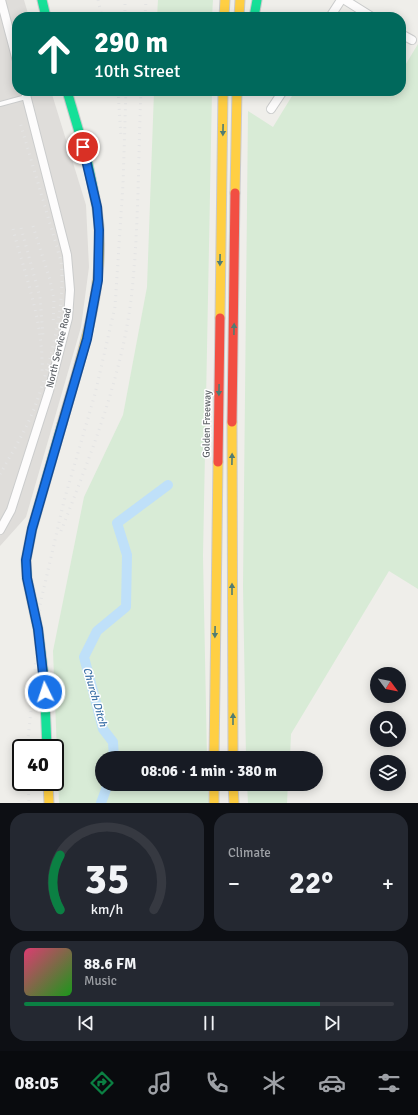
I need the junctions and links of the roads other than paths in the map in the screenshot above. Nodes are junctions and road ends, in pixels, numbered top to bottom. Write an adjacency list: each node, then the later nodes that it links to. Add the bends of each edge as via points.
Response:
1 (1, 0): 16 (street)
2 (42, 0): 8 (main road)
3 (225, 0): 9 (main road)
4 (240, 0): 10 (main road)
5 (257, 0): 11 (main road)
6 (341, 0): 12 (street)
7 (345, 0): 13 (street)
8 (45, 12)
9 (224, 12)
10 (239, 12)
11 (255, 12)
12 (333, 12)
13 (364, 12)
14 (406, 37): 15 (street)
15 (412, 40)
16 (12, 42)
17 (20, 96): 23 (lane)
18 (26, 96): 25 (street, North Service Road, via 67,255 70,290 68,318 49,391 11,510)
19 (68, 96): 26 (main road, via 97,207 98,280 87,339 32,529 26,560 44,678)
20 (223, 96): 27 (main road, Golden Freeway, one-way to 27)
21 (238, 96): 28 (main road, one-way to 21, via 231,477)
22 (280, 96): 24 (street)
23 (0, 104)
24 (272, 109)
25 (0, 530)
26 (47, 739)
27 (214, 751)
28 (233, 751)
29 (48, 791): 32 (main road)
30 (214, 791): 33 (main road)
31 (233, 791): 34 (main road)
32 (48, 803)
33 (214, 803)
34 (234, 803)

